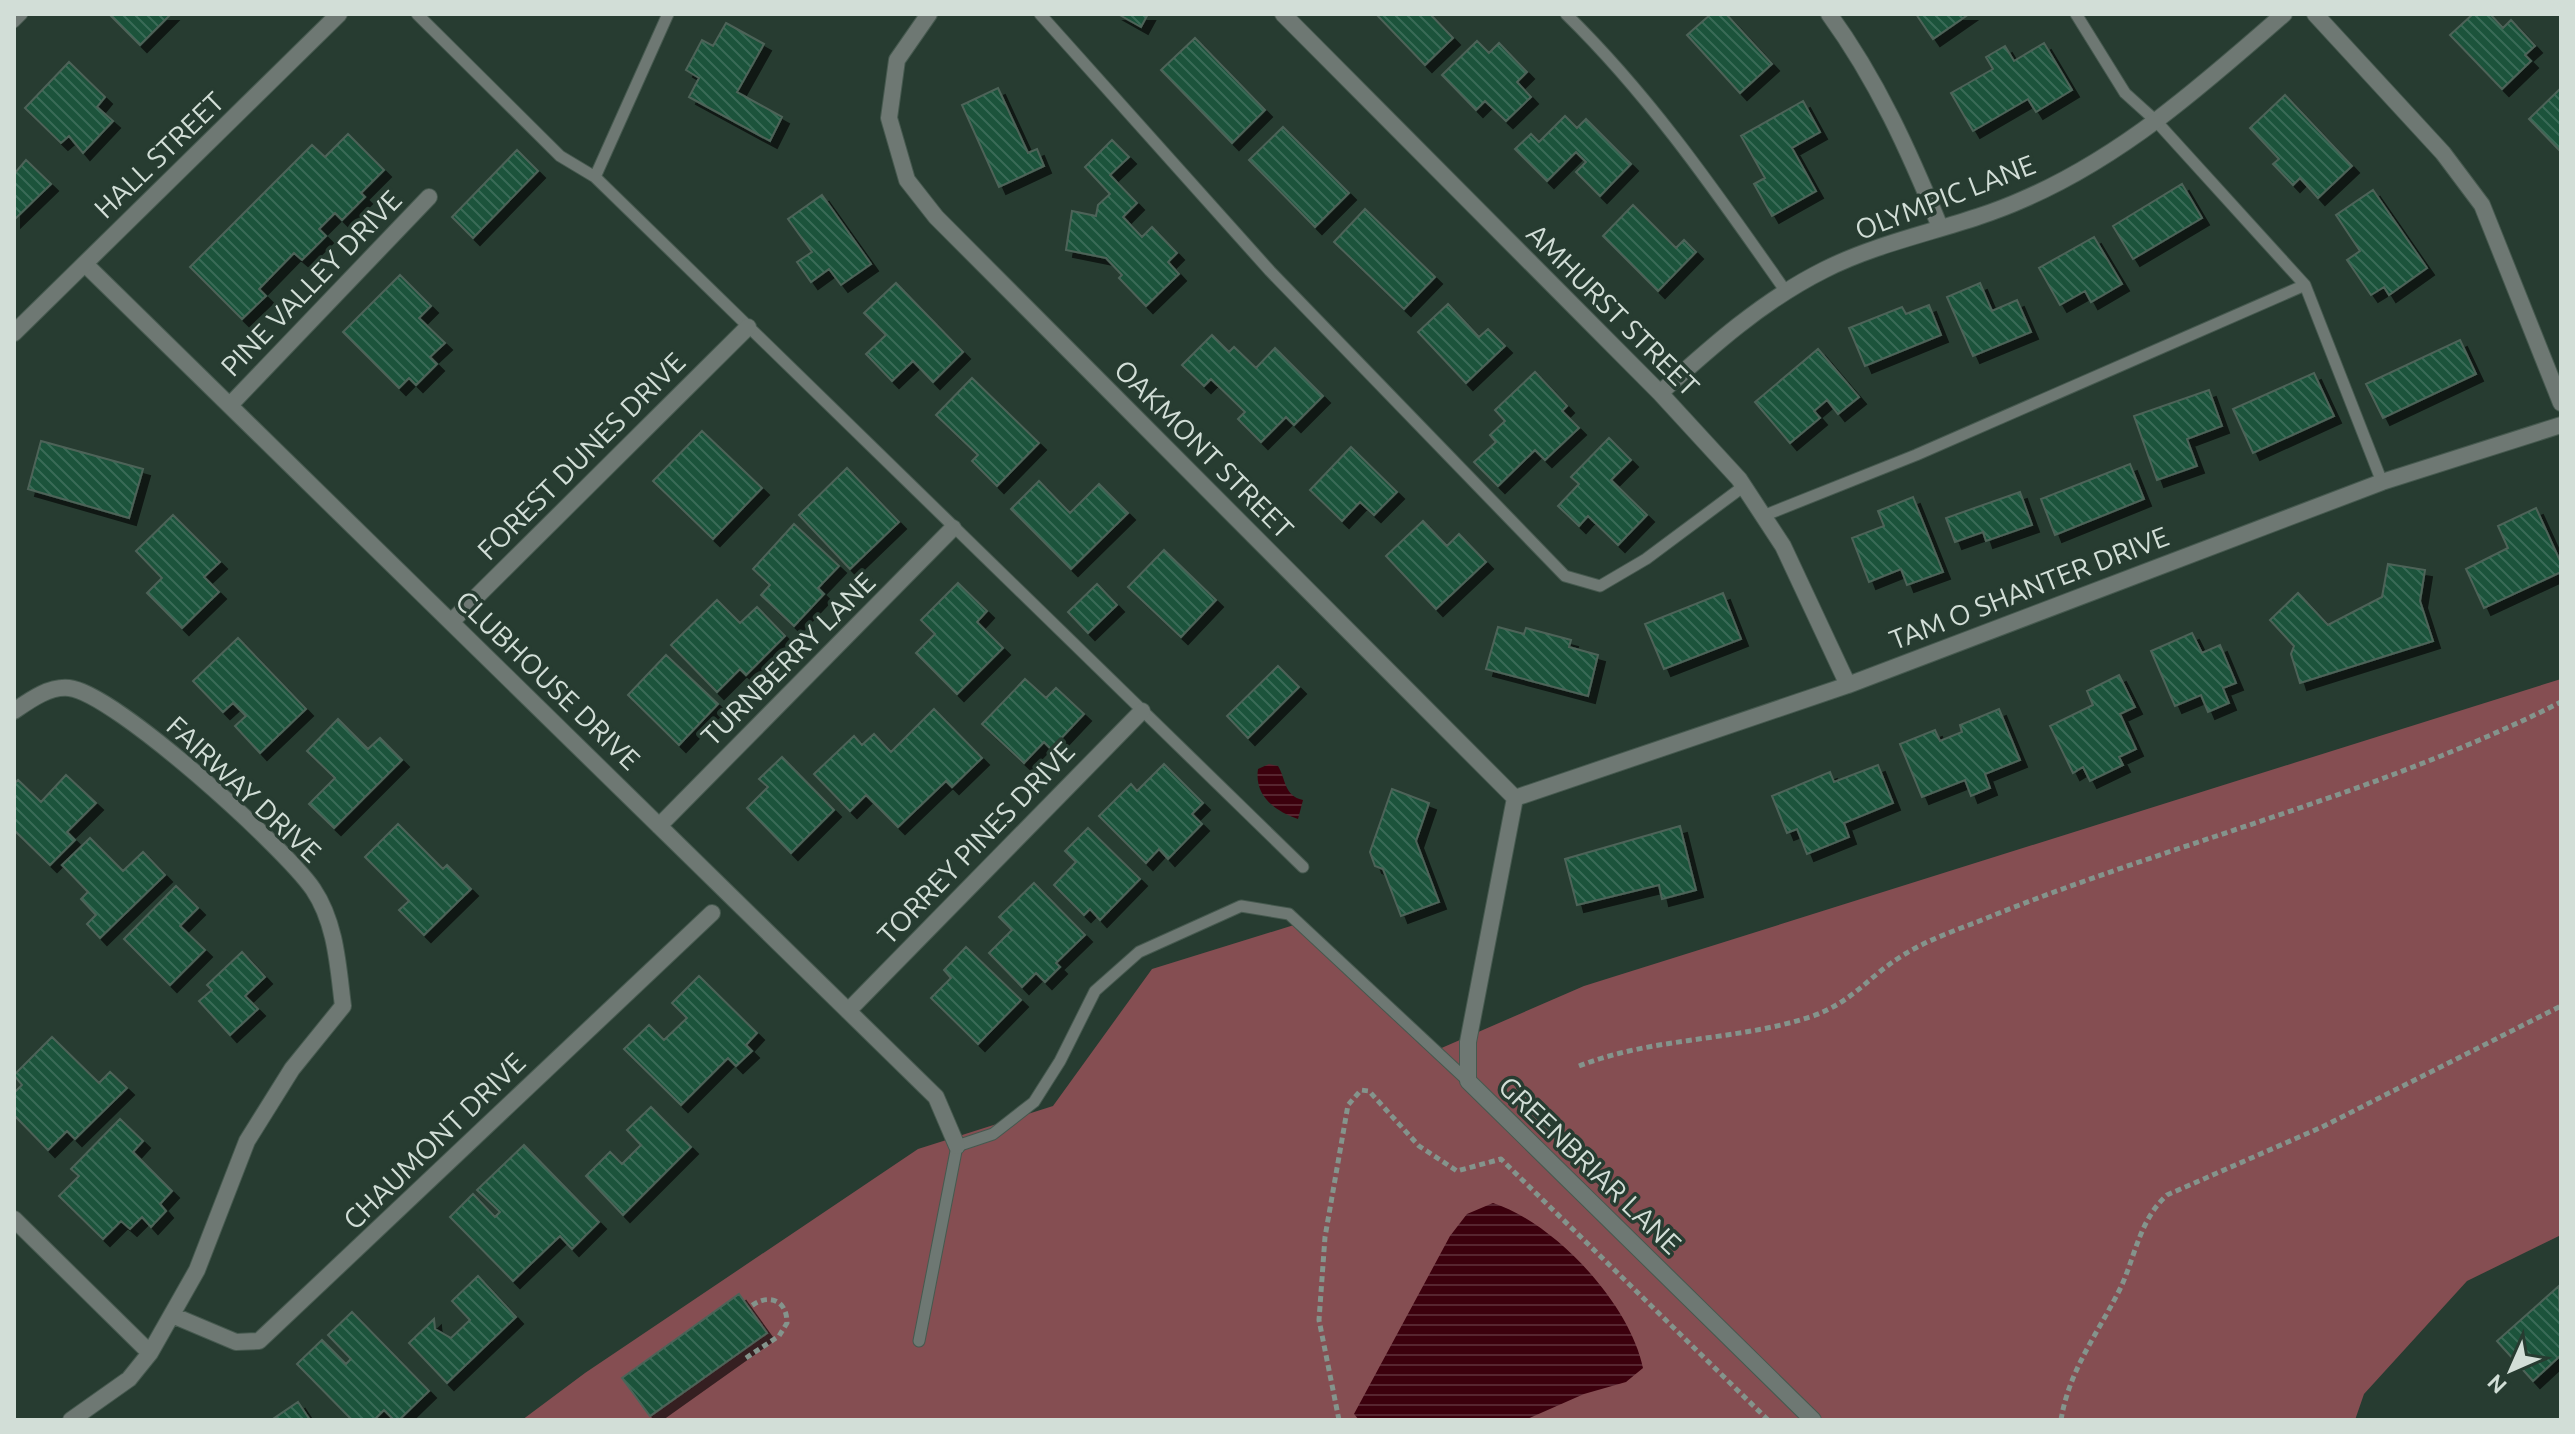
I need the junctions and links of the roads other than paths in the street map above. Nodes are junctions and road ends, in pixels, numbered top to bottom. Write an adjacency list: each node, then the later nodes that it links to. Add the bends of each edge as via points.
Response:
1 (22, 14): 13 (lane)
2 (339, 14): 18 (street, HALL STREET)
3 (417, 14): 15 (lane, via 560,156)
4 (668, 14): 15 (lane)
5 (929, 14): 35 (street, OAKMONT STREET, via 897,60 889,118 907,180 936,217)
6 (1040, 14): 28 (lane, via 1270,271 1565,576 1600,586 1646,559)
7 (1283, 14): 23 (street, AMHURST STREET)
8 (1566, 14): 20 (lane, via 1693,158)
9 (1829, 14): 17 (street, via 1859,56 1905,142)
10 (2076, 14): 14 (lane, via 2125,93)
11 (2284, 14): 14 (street, OLYMPIC LANE)
12 (2315, 14): 24 (street, via 2443,153 2482,205)
13 (14, 22)
14 (2156, 121): 17 (street, OLYMPIC LANE, via 2118,150 2023,200); 19 (lane)
15 (595, 177): 21 (lane)
16 (429, 197): 25 (street, PINE VALLEY DRIVE)
17 (1940, 227): 20 (street, OLYMPIC LANE, via 1825,270)
18 (85, 264): 22 (street, HALL STREET); 25 (street, CLUBHOUSE DRIVE)
19 (2305, 285): 27 (lane); 29 (lane)
20 (1787, 293): 23 (street, OLYMPIC LANE, via 1719,339)
21 (748, 327): 30 (lane); 31 (street, FOREST DUNES DRIVE)
22 (14, 333)
23 (1660, 393): 28 (street, AMHURST STREET)
24 (2561, 403)
25 (230, 405): 31 (street, CLUBHOUSE DRIVE)
26 (2561, 425): 27 (street, TAM O SHANTER DRIVE)
27 (2382, 482): 32 (street, TAM O SHANTER DRIVE)
28 (1744, 486): 29 (street, AMHURST STREET)
29 (1763, 516): 32 (street, AMHURST STREET, via 1783,546)
30 (953, 528): 34 (lane); 36 (street, TURNBERRY LANE)
31 (451, 622): 36 (street, CLUBHOUSE DRIVE)
32 (1848, 685): 35 (street, TAM O SHANTER DRIVE)
33 (14, 711): 43 (street, FAIRWAY DRIVE, via 37,694 69,688 99,700 165,745 313,889 335,940 343,1006 292,1069 247,1141 197,1270)
34 (1142, 711): 37 (lane); 39 (street, TORREY PINES DRIVE)
35 (1515, 798): 40 (street, GREENBRIAR LANE, via 1468,1042)
36 (659, 826): 39 (street, CLUBHOUSE DRIVE)
37 (1303, 867)
38 (712, 913): 43 (street, CHAUMONT DRIVE, via 259,1341 236,1342)
39 (848, 1011): 41 (street, CLUBHOUSE DRIVE, via 936,1097)
40 (1468, 1081): 41 (lane, via 1289,914 1241,906 1139,952 1095,991 1034,1102 993,1134); 47 (street, GREENBRIAR LANE)
41 (957, 1146): 44 (lane)
42 (14, 1219): 45 (street)
43 (172, 1315): 45 (street, FAIRWAY DRIVE)
44 (919, 1341)
45 (150, 1353): 46 (street, via 129,1379)
46 (71, 1420)
47 (1813, 1420)

